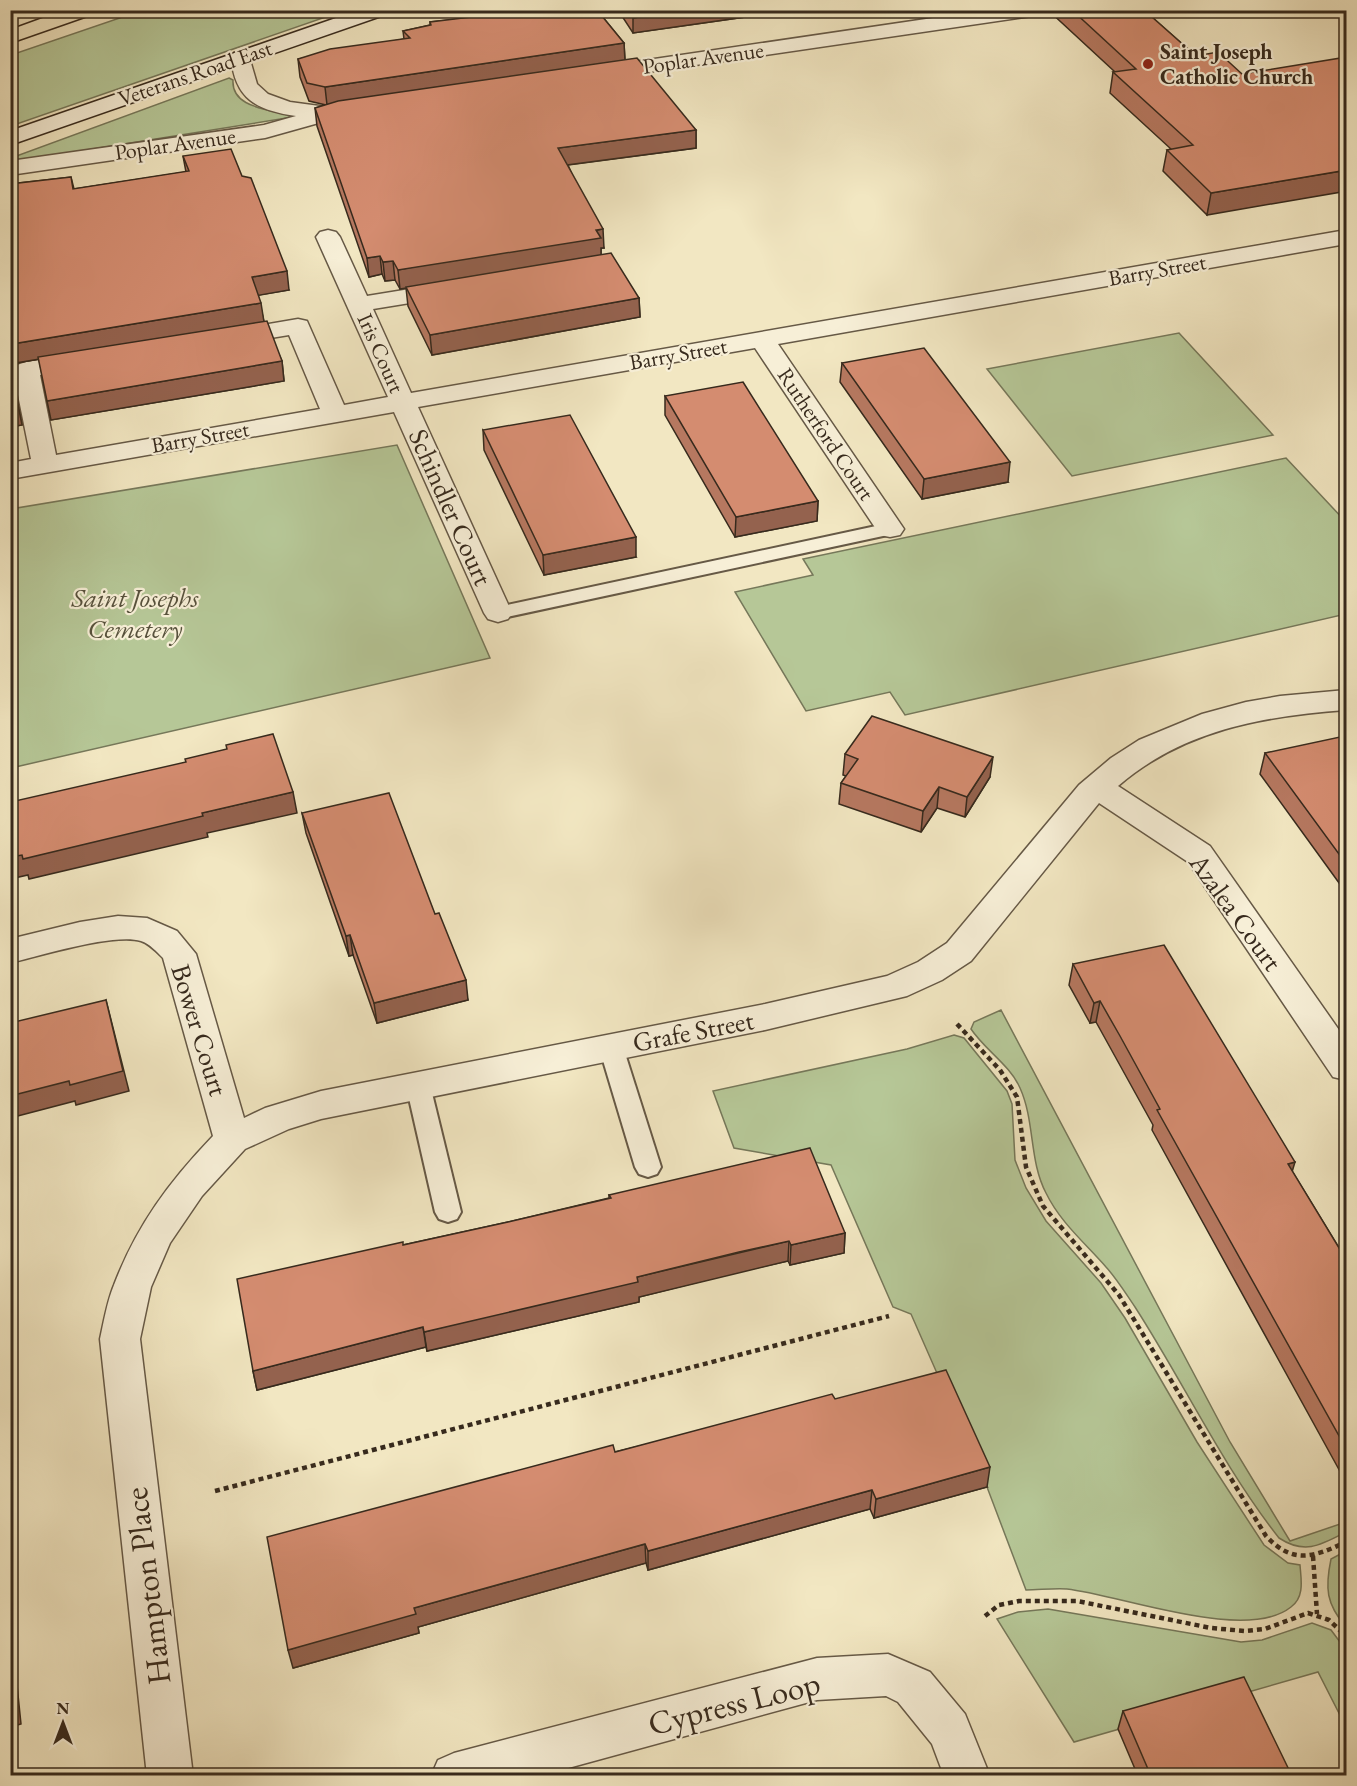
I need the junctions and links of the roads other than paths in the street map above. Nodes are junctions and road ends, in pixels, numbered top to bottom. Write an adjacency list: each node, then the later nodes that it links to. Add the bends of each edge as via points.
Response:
1 (70, 10): 5 (highway)
2 (86, 10): 6 (highway)
3 (380, 10): 7 (street, Veterans Road East)
4 (1032, 10): 8 (street, Poplar Avenue)
5 (10, 31)
6 (10, 38)
7 (241, 57): 10 (street, Poplar Avenue, via 248,86 262,99 284,107); 11 (street, Veterans Road East)
8 (582, 76)
9 (373, 106): 10 (street, Poplar Avenue)
10 (338, 111): 12 (street, Poplar Avenue, via 265,131)
11 (10, 139)
12 (10, 168)
13 (328, 237): 16 (street, Iris Court)
14 (1347, 237): 17 (street, Barry Street)
15 (474, 286): 16 (street, Iris Court)
16 (360, 304): 20 (street, Iris Court)
17 (762, 339): 20 (street, Barry Street); 24 (street, Rutherford Court)
18 (203, 342): 21 (street, via 298,327)
19 (109, 357): 22 (street, via 26,370)
20 (403, 402): 21 (street, Barry Street); 25 (street, Schindler Court)
21 (335, 414): 22 (street, Barry Street)
22 (45, 465): 23 (street, Barry Street)
23 (10, 471)
24 (890, 529): 25 (lane)
25 (498, 613)
26 (1347, 700): 27 (street, Grafe Street, via 1270,708 1179,734 1135,757)
27 (1096, 787): 29 (street, Grafe Street, via 959,952 930,971 895,987); 30 (street, Azalea Court, via 1199,854)
28 (10, 951): 32 (street, Bower Court, via 119,929 145,929 168,940 179,954)
29 (611, 1047): 31 (street, Grafe Street); 33 (lane)
30 (1347, 1067)
31 (418, 1085): 32 (street, Grafe Street, via 321,1105 278,1118); 34 (lane)
32 (232, 1139): 35 (street, Grafe Street, via 189,1185 154,1236 132,1287 120,1339)
33 (648, 1167)
34 (448, 1212)
35 (124, 1396): 36 (street, Hampton Place)
36 (170, 1776)
37 (454, 1776): 38 (street, Cypress Loop, via 817,1679 888,1675 914,1687 949,1730)
38 (966, 1776)

